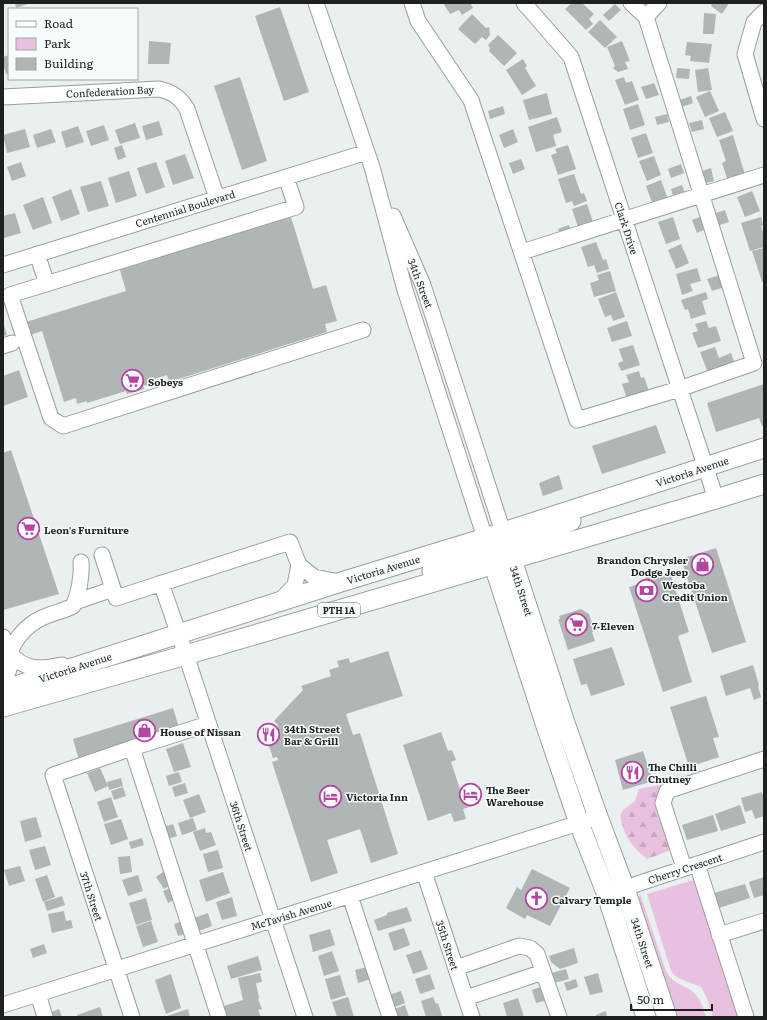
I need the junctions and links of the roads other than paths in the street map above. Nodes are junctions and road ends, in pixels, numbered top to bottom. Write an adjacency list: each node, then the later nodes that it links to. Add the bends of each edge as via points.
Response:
1 (316, 3): 10 (street, 34th Street)
2 (412, 3): 17 (street, via 418,21 471,100)
3 (524, 3): 16 (street, Clark Drive, via 571,57)
4 (632, 3): 7 (street)
5 (659, 3): 7 (street)
6 (764, 12): 9 (street, via 754,22 745,54)
7 (646, 17): 14 (street)
8 (3, 97): 15 (street, Confederation Bay, via 159,89 168,91 183,101 187,109)
9 (764, 119)
10 (367, 152): 11 (street, 34th Street); 13 (street, Centennial Boulevard)
11 (372, 167): 21 (street, 34th Street, via 423,285); 22 (street, 34th Street)
12 (764, 175): 14 (street)
13 (286, 177): 15 (street, Centennial Boulevard); 20 (street, via 296,207)
14 (702, 195): 16 (street); 24 (street)
15 (217, 198): 18 (street, Centennial Boulevard)
16 (624, 220): 17 (street); 25 (street, Clark Drive)
17 (522, 252): 25 (street, via 576,420)
18 (37, 254): 19 (street, Centennial Boulevard); 20 (street)
19 (3, 265)
20 (47, 284): 23 (street, via 10,295 51,418 63,426)
21 (430, 308): 22 (street); 31 (street, 34th Street)
22 (413, 314): 32 (street, 34th Street)
23 (363, 330)
24 (759, 362): 25 (street)
25 (679, 389): 27 (street, Clark Drive)
26 (764, 448): 27 (main road, Victoria Avenue / PTH 1A)
27 (704, 467): 28 (main road, Victoria Avenue / PTH 1A); 30 (street, Clark Drive)
28 (659, 482): 31 (main road, Victoria Avenue / PTH 1A); 33 (main road, via 520,543)
29 (764, 484): 30 (main road, Victoria Avenue / PTH 1A)
30 (716, 499): 33 (main road, Victoria Avenue / PTH 1A)
31 (503, 532): 32 (main road, Victoria Avenue / PTH 1A); 33 (main road, 34th Street)
32 (488, 550): 33 (main road, Victoria Avenue / PTH 1A); 37 (main road, Victoria Avenue / PTH 1A); 45 (main road, Victoria Avenue / PTH 1A, via 345,608); 52 (main road, 34th Street)
33 (510, 554): 50 (main road, 34th Street)
34 (102, 555): 39 (street)
35 (81, 562): 40 (street)
36 (299, 565): 37 (street, via 314,577); 38 (street, via 290,542); 41 (street, via 295,585)
37 (341, 582): 41 (main road, Victoria Avenue / PTH 1A)
38 (161, 583): 39 (street, via 116,598); 42 (street, 36th Street)
39 (113, 589): 40 (street)
40 (75, 602): 44 (street, via 70,608 37,621 18,637)
41 (279, 602): 42 (main road, Victoria Avenue / PTH 1A)
42 (179, 634): 45 (street, 36th Street); 46 (main road, Victoria Avenue / PTH 1A)
43 (3, 637): 44 (street)
44 (10, 654): 46 (street, via 15,660 33,668 49,668); 47 (street, via 10,667)
45 (186, 655): 49 (main road, Victoria Avenue / PTH 1A); 51 (street, 36th Street)
46 (104, 658): 48 (main road, Victoria Avenue / PTH 1A)
47 (3, 682)
48 (3, 690)
49 (3, 706)
50 (564, 720): 52 (main road); 55 (main road, 34th Street)
51 (208, 724): 53 (street); 62 (street, 36th Street)
52 (546, 726): 56 (main road, 34th Street)
53 (132, 748): 65 (street); 67 (street, 37th Street, via 53,775)
54 (764, 759): 58 (street, via 667,791 663,802)
55 (598, 818): 56 (street, McTavish Avenue); 60 (main road, 34th Street)
56 (579, 823): 59 (street, McTavish Avenue); 60 (main road, 34th Street)
57 (764, 842): 58 (street, Cherry Crescent)
58 (690, 866): 60 (street, Cherry Crescent); 64 (street)
59 (424, 872): 61 (street, McTavish Avenue); 66 (street, 35th Street)
60 (616, 892): 79 (main road, 34th Street); 80 (main road, 34th Street)
61 (350, 896): 62 (street, McTavish Avenue); 76 (street)
62 (273, 920): 65 (street, McTavish Avenue); 75 (street, 36th Street)
63 (764, 921): 64 (street)
64 (720, 935): 81 (street)
65 (195, 944): 67 (street, McTavish Avenue); 74 (street)
66 (456, 968): 68 (street, via 524,946 536,954); 70 (street, 35th Street)
67 (116, 969): 69 (street, McTavish Avenue); 73 (street, 37th Street)
68 (543, 972): 70 (street); 78 (street)
69 (38, 994): 71 (street, McTavish Avenue); 72 (street)
70 (466, 998): 77 (street, 35th Street)
71 (3, 1005)
72 (45, 1017)
73 (132, 1017)
74 (219, 1017)
75 (305, 1017)
76 (390, 1017)
77 (472, 1017)
78 (559, 1017)
79 (646, 1017)
80 (667, 1017)
81 (746, 1017)

